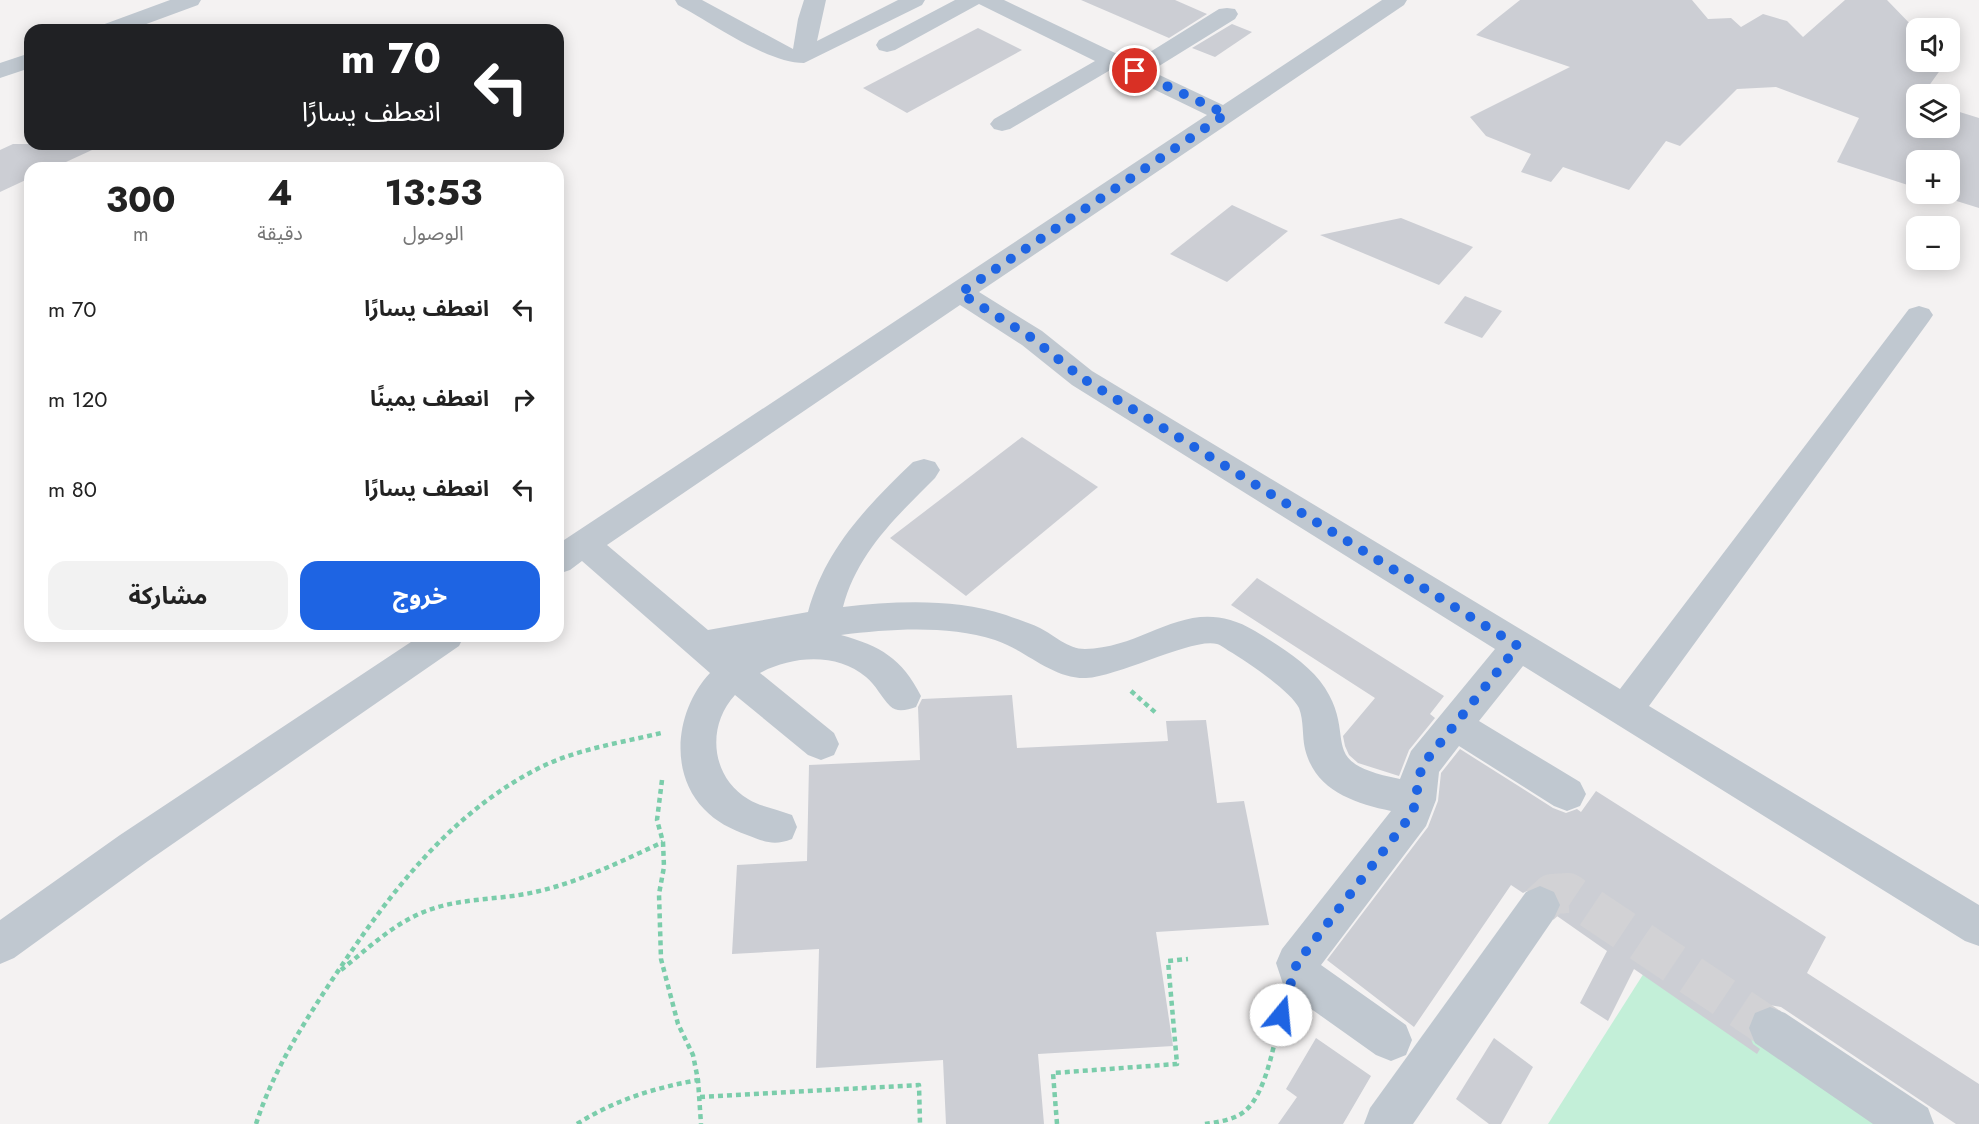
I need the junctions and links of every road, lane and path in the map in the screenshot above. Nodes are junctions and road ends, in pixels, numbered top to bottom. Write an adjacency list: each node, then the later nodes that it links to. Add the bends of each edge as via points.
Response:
1 (190, 0): 9 (street)
2 (686, 0): 11 (street, via 782,53)
3 (815, 0): 11 (street)
4 (914, 0): 11 (street)
5 (971, 0): 10 (street)
6 (987, 0): 12 (street)
7 (1396, 0): 16 (street)
8 (1227, 14): 15 (street)
9 (126, 24)
10 (887, 45)
11 (804, 56)
12 (1112, 60): 15 (street); 17 (street)
13 (24, 62): 14 (street)
14 (0, 71)
15 (1135, 71): 16 (street)
16 (1226, 114): 18 (street)
17 (1002, 124)
18 (950, 299): 21 (street); 25 (street, via 1021,353 1082,378)
19 (1919, 315): 28 (street)
20 (924, 470): 22 (street, via 864,530 848,553 834,579)
21 (571, 552): 24 (street)
22 (821, 625): 24 (street); 34 (street, via 891,616 962,619 996,626 1066,660 1083,664 1196,631 1223,632 1299,681 1313,698 1320,716 1325,760 1340,776 1359,786)
23 (438, 642): 39 (street)
24 (702, 645): 26 (street)
25 (1518, 646): 28 (street); 29 (street)
26 (733, 672): 27 (street, via 779,650 829,646 874,663); 30 (street, via 711,698); 31 (street)
27 (903, 696)
28 (1624, 711): 38 (street)
29 (1454, 724): 33 (street); 34 (street, via 1418,775)
30 (699, 727): 35 (street, via 697,752 702,774 713,793 731,809); 42 (path, via 567,756 516,781 463,822 409,875 377,913)
31 (821, 744)
32 (663, 776): 36 (path, via 657,820)
33 (1567, 794)
34 (1417, 800): 41 (street, via 1406,824)
35 (778, 827)
36 (663, 842): 42 (path, via 561,885 523,894 457,901 418,914); 45 (path, via 664,867 658,904 661,958 671,1002 693,1055)
37 (1540, 904): 53 (street)
38 (1979, 927)
39 (0, 944)
40 (1188, 959): 51 (path, via 1168,961 1177,1064 1053,1073)
41 (1297, 963): 44 (street, via 1299,973 1308,981); 52 (path, via 1257,1098 1245,1112)
42 (338, 972): 47 (path, via 292,1041)
43 (1770, 1028): 54 (street)
44 (1391, 1040)
45 (698, 1080): 46 (path); 48 (path, via 650,1089)
46 (700, 1097): 49 (path); 50 (path, via 919,1085)
47 (256, 1124)
48 (577, 1124)
49 (701, 1124)
50 (920, 1124)
51 (1057, 1124)
52 (1205, 1124)
53 (1386, 1124)
54 (1912, 1124)

